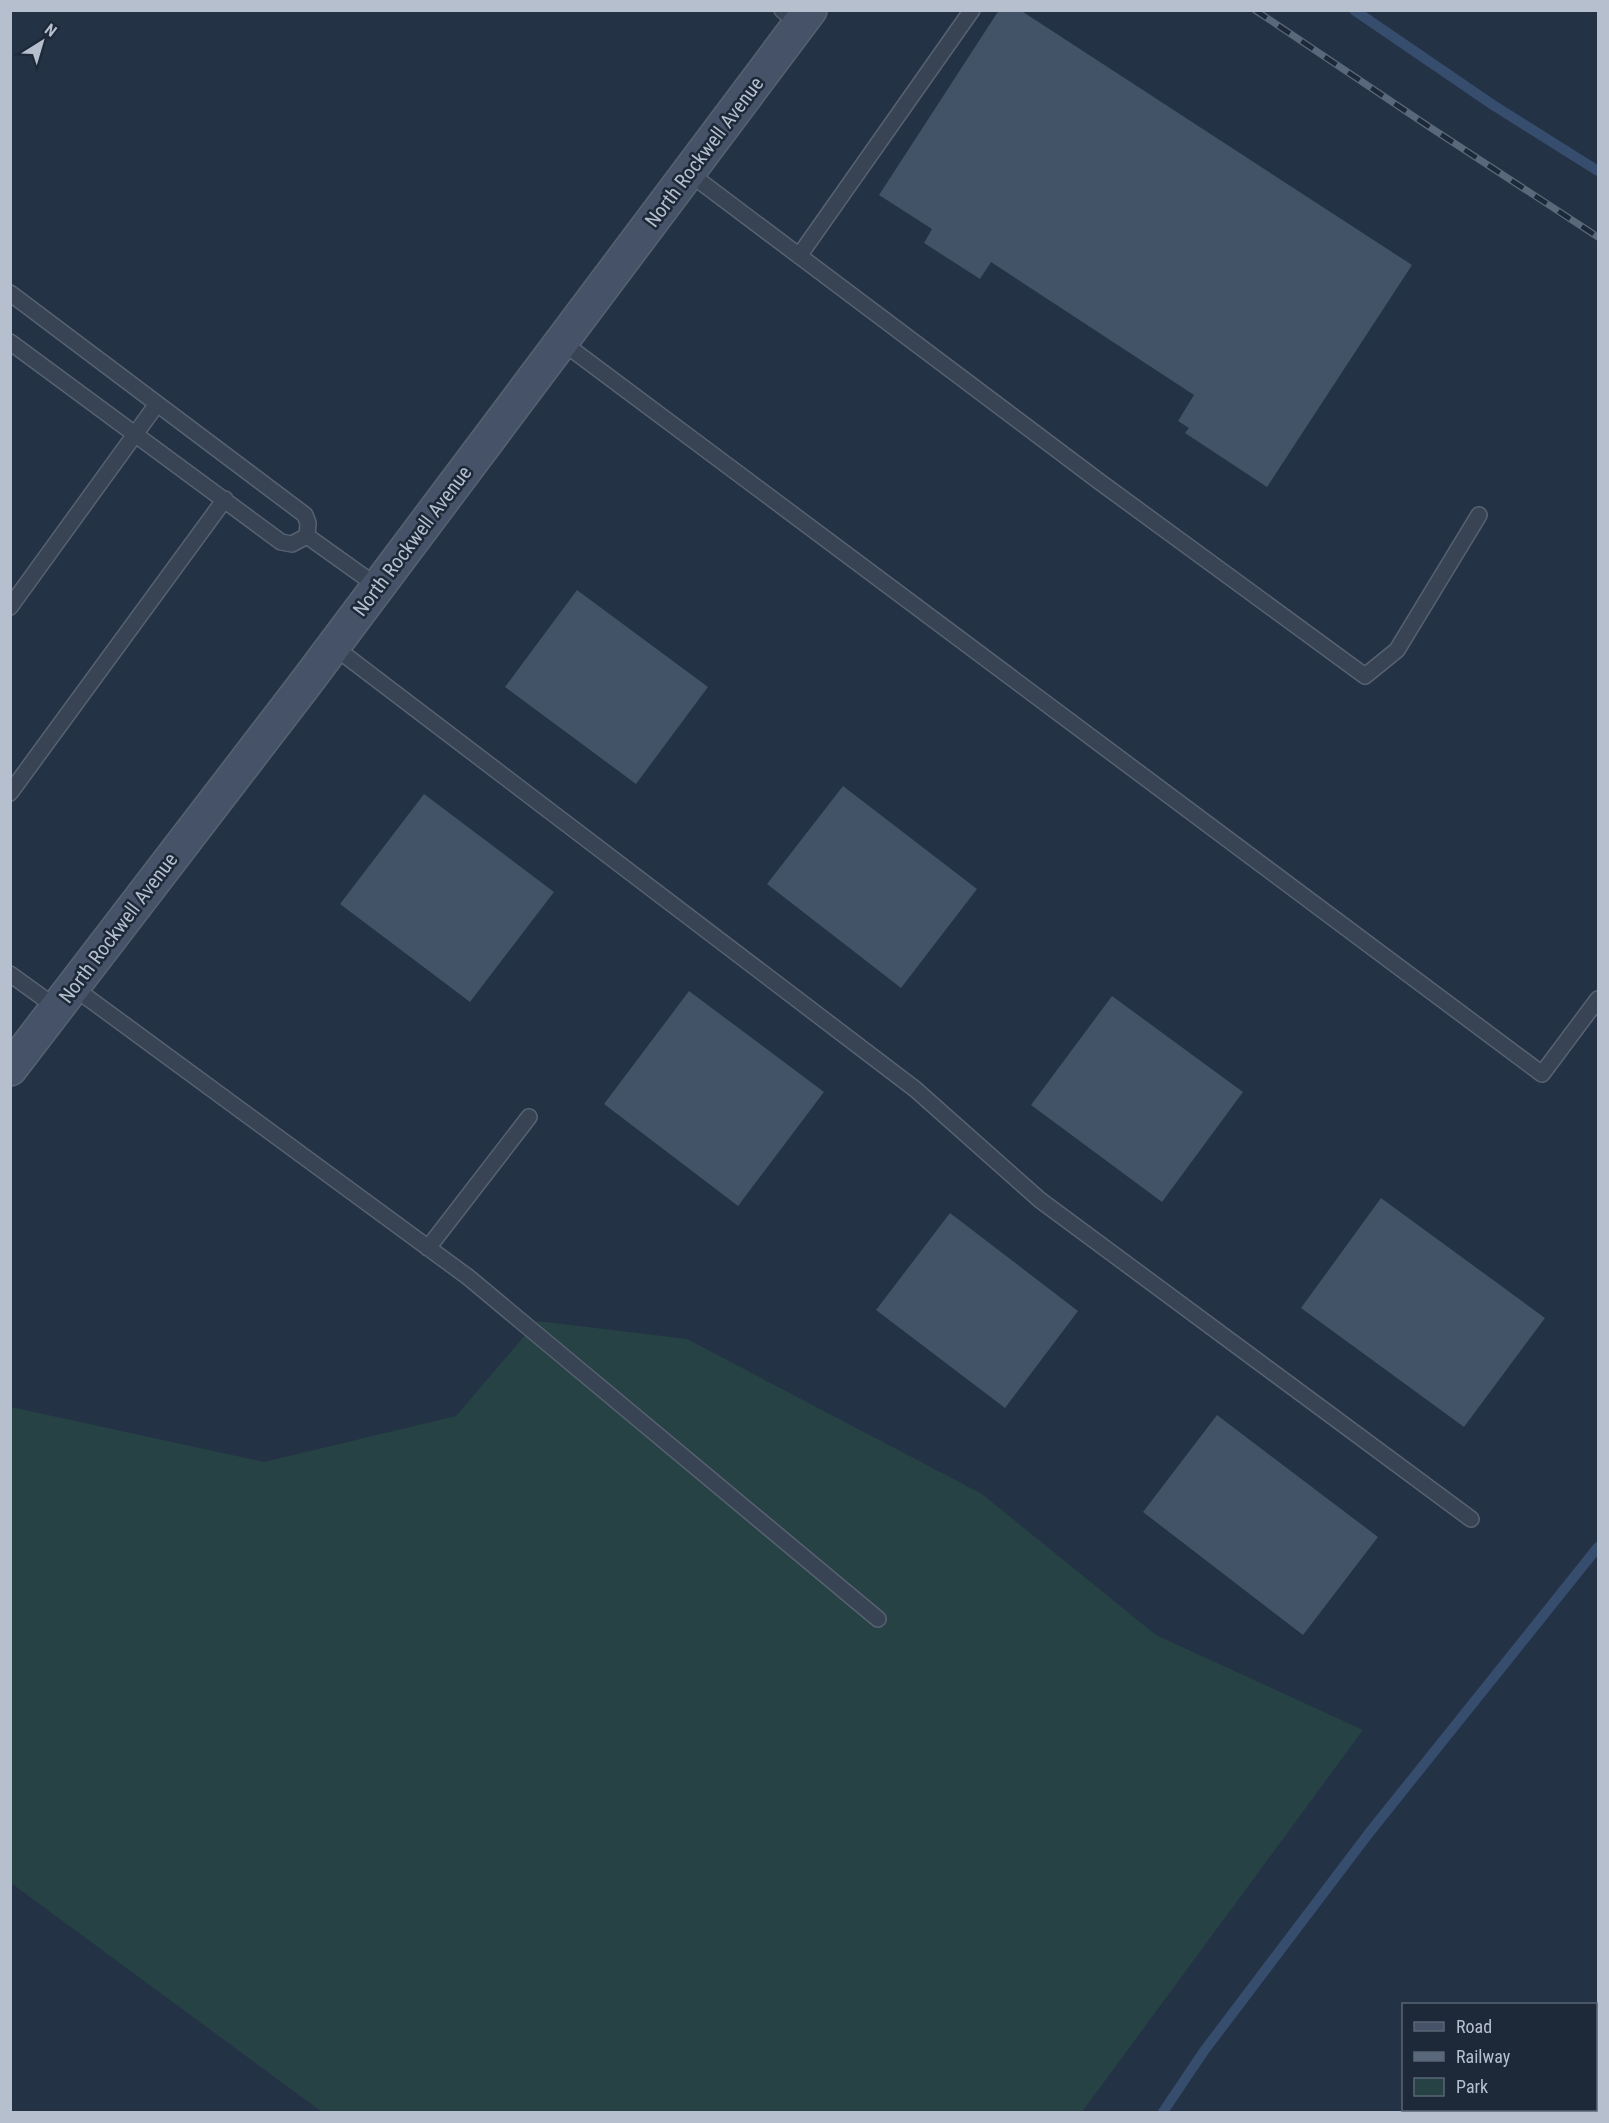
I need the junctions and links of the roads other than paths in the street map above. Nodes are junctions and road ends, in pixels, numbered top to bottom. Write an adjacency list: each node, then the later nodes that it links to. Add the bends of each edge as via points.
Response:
1 (972, 10): 4 (lane)
2 (797, 15): 3 (main road, North Rockwell Avenue)
3 (688, 173): 4 (lane); 7 (main road, North Rockwell Avenue)
4 (799, 256): 11 (lane, via 1365,676 1397,650)
5 (10, 293): 8 (lane)
6 (10, 342): 9 (lane)
7 (562, 342): 13 (main road, North Rockwell Avenue); 19 (lane, via 1542,1074)
8 (157, 404): 9 (lane); 12 (lane, via 305,515)
9 (135, 434): 10 (lane); 14 (lane)
10 (225, 499): 12 (lane, via 281,542 292,544); 16 (lane)
11 (1479, 514)
12 (307, 536): 13 (lane)
13 (377, 586): 15 (main road, North Rockwell Avenue)
14 (10, 607)
15 (333, 646): 18 (main road, North Rockwell Avenue); 23 (lane, via 915,1089 1040,1200)
16 (10, 793)
17 (10, 974): 18 (lane)
18 (65, 997): 20 (main road, North Rockwell Avenue); 22 (lane)
19 (1599, 999)
20 (10, 1069)
21 (529, 1117): 22 (lane)
22 (428, 1248): 24 (lane, via 468,1277)
23 (1471, 1519)
24 (878, 1619)

